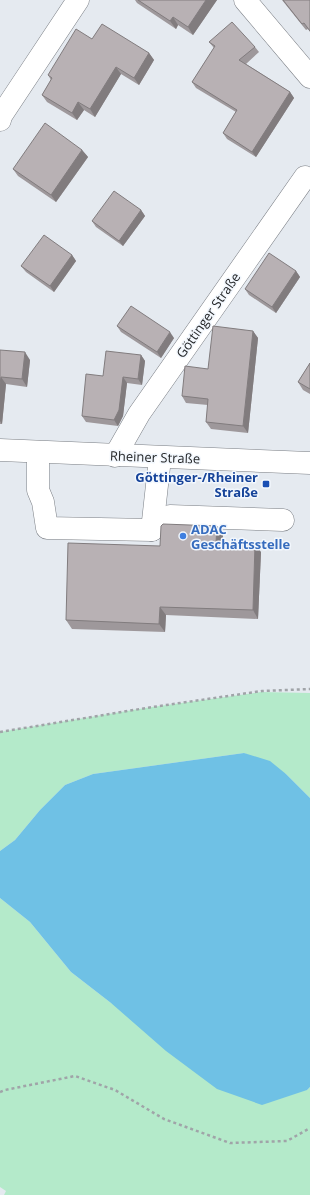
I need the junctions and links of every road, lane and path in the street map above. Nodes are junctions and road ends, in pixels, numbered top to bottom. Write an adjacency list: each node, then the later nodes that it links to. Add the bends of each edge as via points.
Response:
1 (78, 0): 4 (street)
2 (244, 0): 3 (street)
3 (310, 77)
4 (0, 120)
5 (306, 177): 8 (street, Göttinger Straße, via 139,414)
6 (0, 450): 7 (street, Rheiner Straße)
7 (38, 452): 8 (street, Rheiner Straße); 12 (street, via 38,490 43,502 47,528)
8 (115, 456): 9 (street, Rheiner Straße)
9 (160, 458): 10 (street, Rheiner Straße); 12 (street)
10 (310, 463)
11 (283, 520): 12 (street, via 170,516)
12 (152, 530)
13 (310, 689): 14 (path, via 262,691)
14 (0, 732)
15 (0, 1092): 16 (path, via 75,1076 115,1090 164,1119 230,1143 287,1141)
16 (310, 1128)

